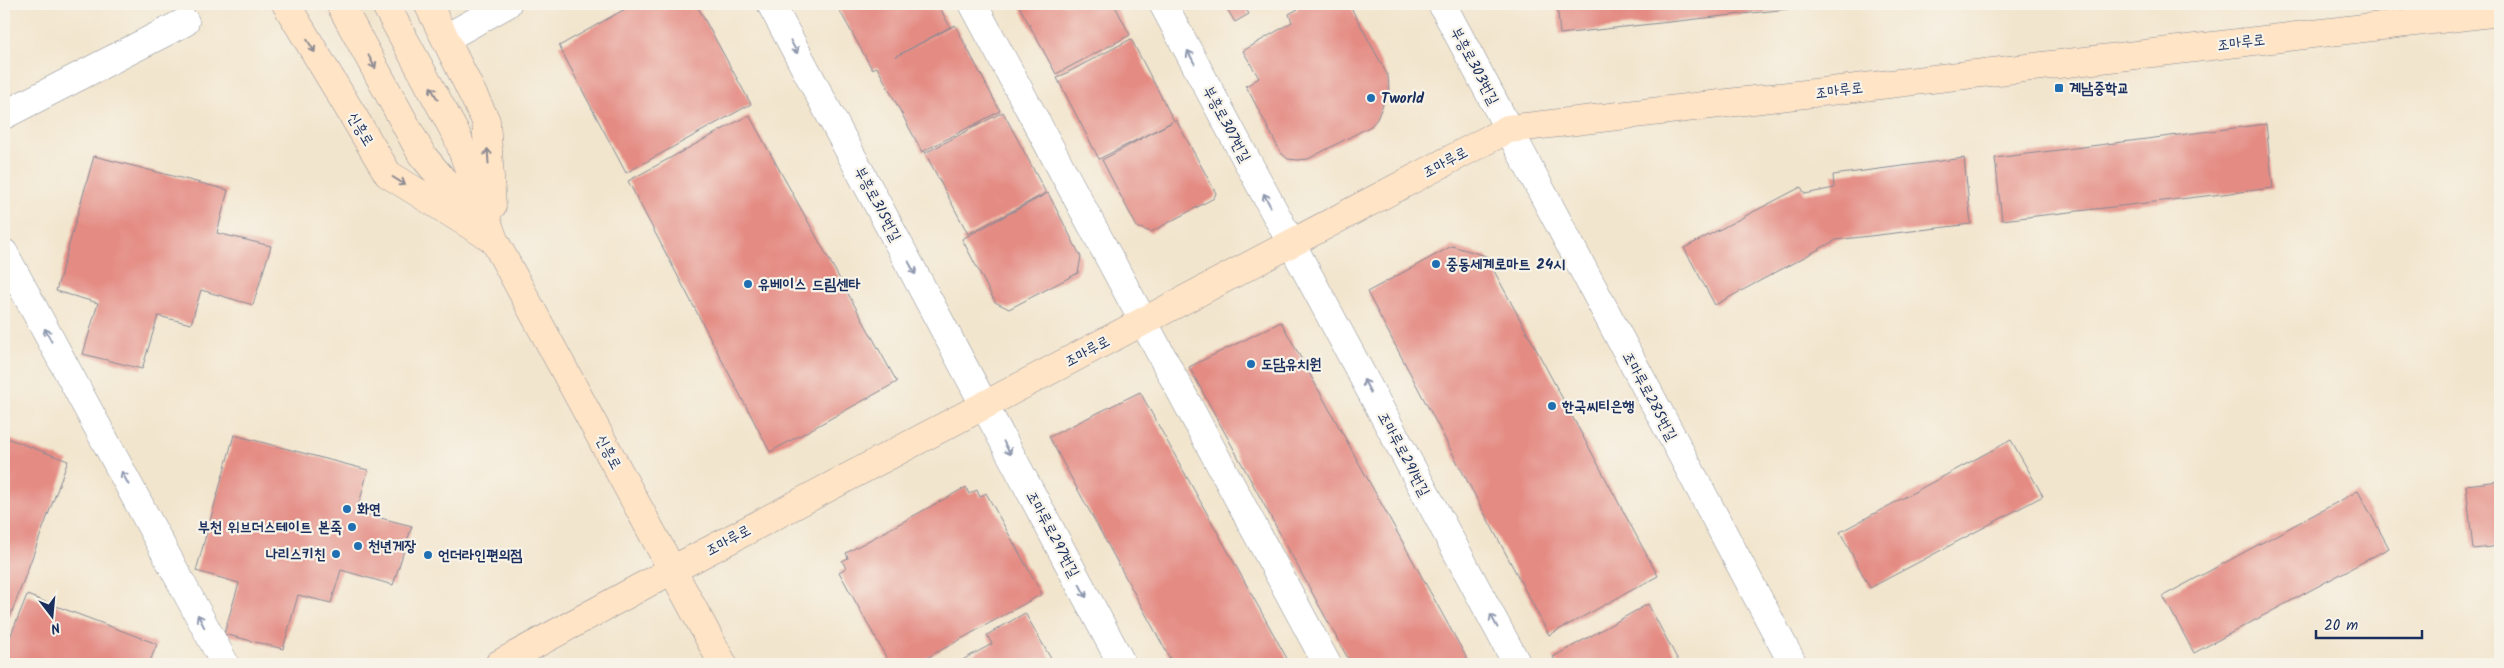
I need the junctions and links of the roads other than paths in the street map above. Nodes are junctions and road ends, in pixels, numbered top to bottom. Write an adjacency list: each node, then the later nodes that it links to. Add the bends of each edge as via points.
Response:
1 (286, 4): 15 (street, 신흥로, one-way to 15, via 388,174)
2 (340, 4): 15 (street, 신흥로, one-way to 15, via 422,155)
3 (384, 4): 15 (street, 신흥로, one-way to 3, via 457,136)
4 (428, 4): 12 (street, 신흥로)
5 (507, 4): 12 (street)
6 (771, 4): 19 (street, 부흥로315번길, one-way to 19)
7 (973, 4): 18 (street)
8 (1163, 4): 16 (street, 부흥로307번길, one-way to 8)
9 (1442, 4): 14 (street, 부흥로303번길)
10 (2500, 12): 14 (street, 조마루로)
11 (185, 22): 13 (street)
12 (446, 38): 15 (street, 신흥로, one-way to 12, via 486,120)
13 (4, 115)
14 (1508, 129): 16 (street, 조마루로); 27 (street, 조마루로285번길)
15 (494, 240): 20 (street, 신흥로)
16 (1290, 244): 18 (street, 조마루로); 26 (street, 조마루로291번길, one-way to 16)
17 (4, 253): 21 (street, one-way to 17)
18 (1142, 322): 19 (street, 조마루로); 25 (street)
19 (984, 404): 20 (street, 조마루로); 24 (street, 조마루로297번길, one-way to 24)
20 (672, 570): 22 (street, 조마루로); 23 (street, 신흥로)
21 (224, 664)
22 (499, 664)
23 (723, 664)
24 (1122, 664)
25 (1327, 664)
26 (1517, 664)
27 (1793, 664)

